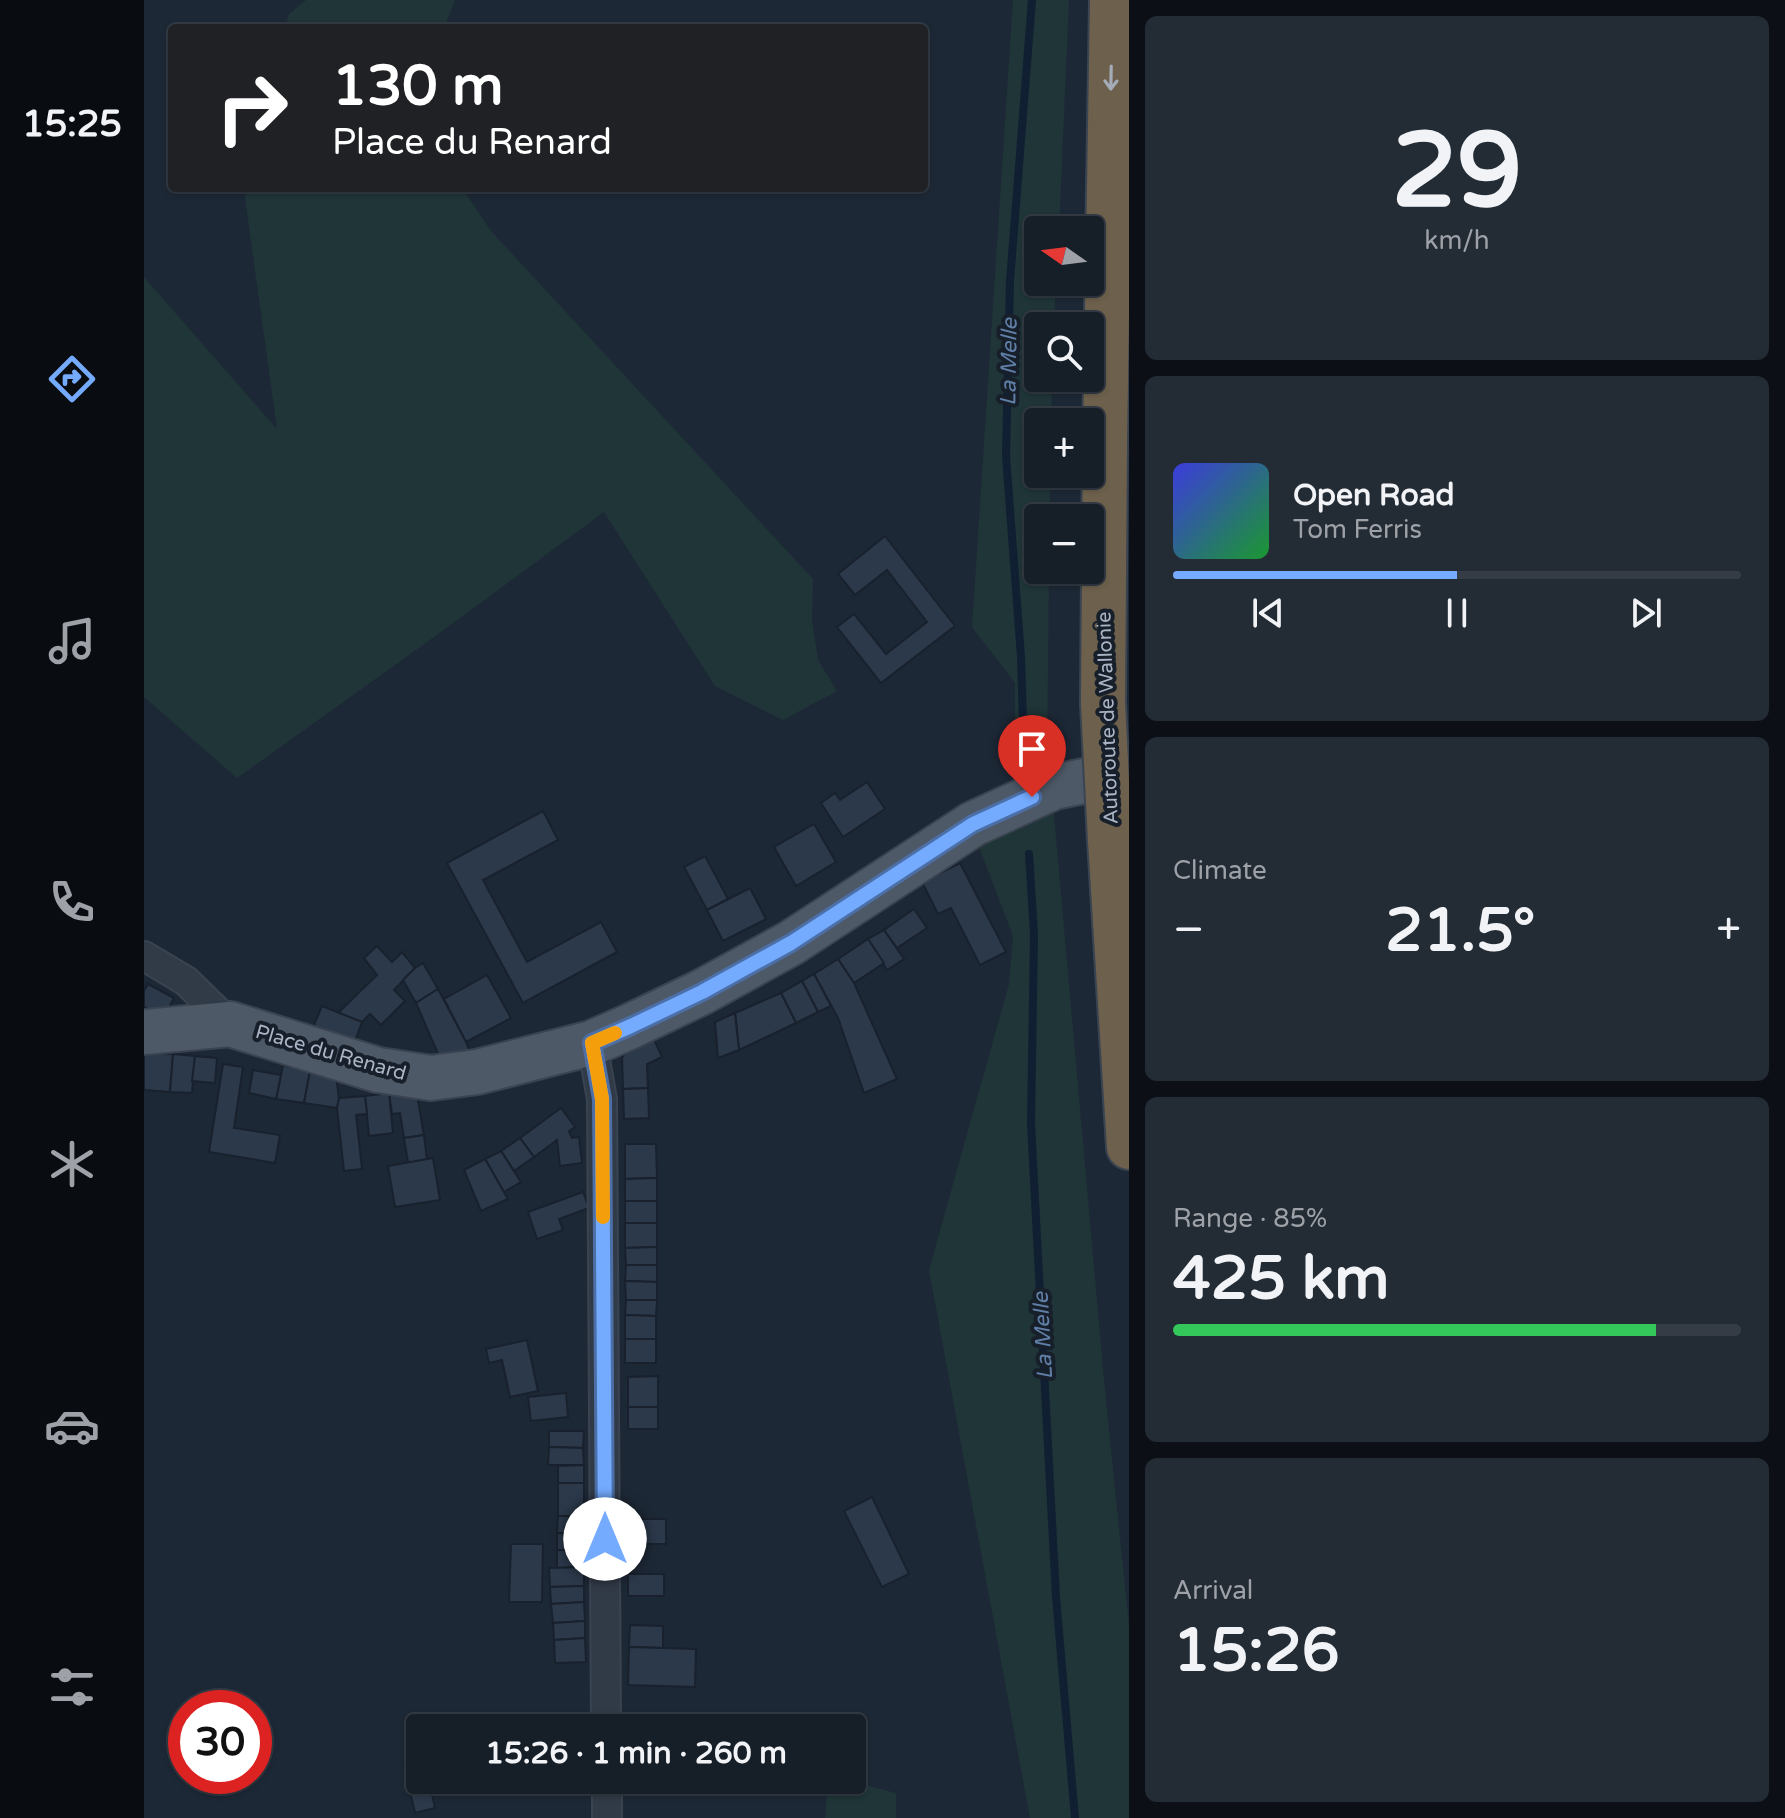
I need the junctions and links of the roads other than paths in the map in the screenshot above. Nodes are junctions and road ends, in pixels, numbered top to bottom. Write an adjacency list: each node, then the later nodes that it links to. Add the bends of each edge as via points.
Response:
1 (1112, 0): 7 (highway, Autoroute de Wallonie, one-way to 7, bridge, via 1103,703)
2 (1129, 772): 6 (main road, Place du Renard, via 1054,787 973,824 791,943)
3 (144, 956): 4 (street, via 186,981)
4 (230, 1024): 5 (main road); 6 (main road, Place du Renard, via 378,1070 431,1078)
5 (144, 1032)
6 (592, 1043): 8 (street, via 602,1099)
7 (1129, 1147)
8 (606, 1714)
9 (607, 1794): 10 (street)
10 (607, 1818)

